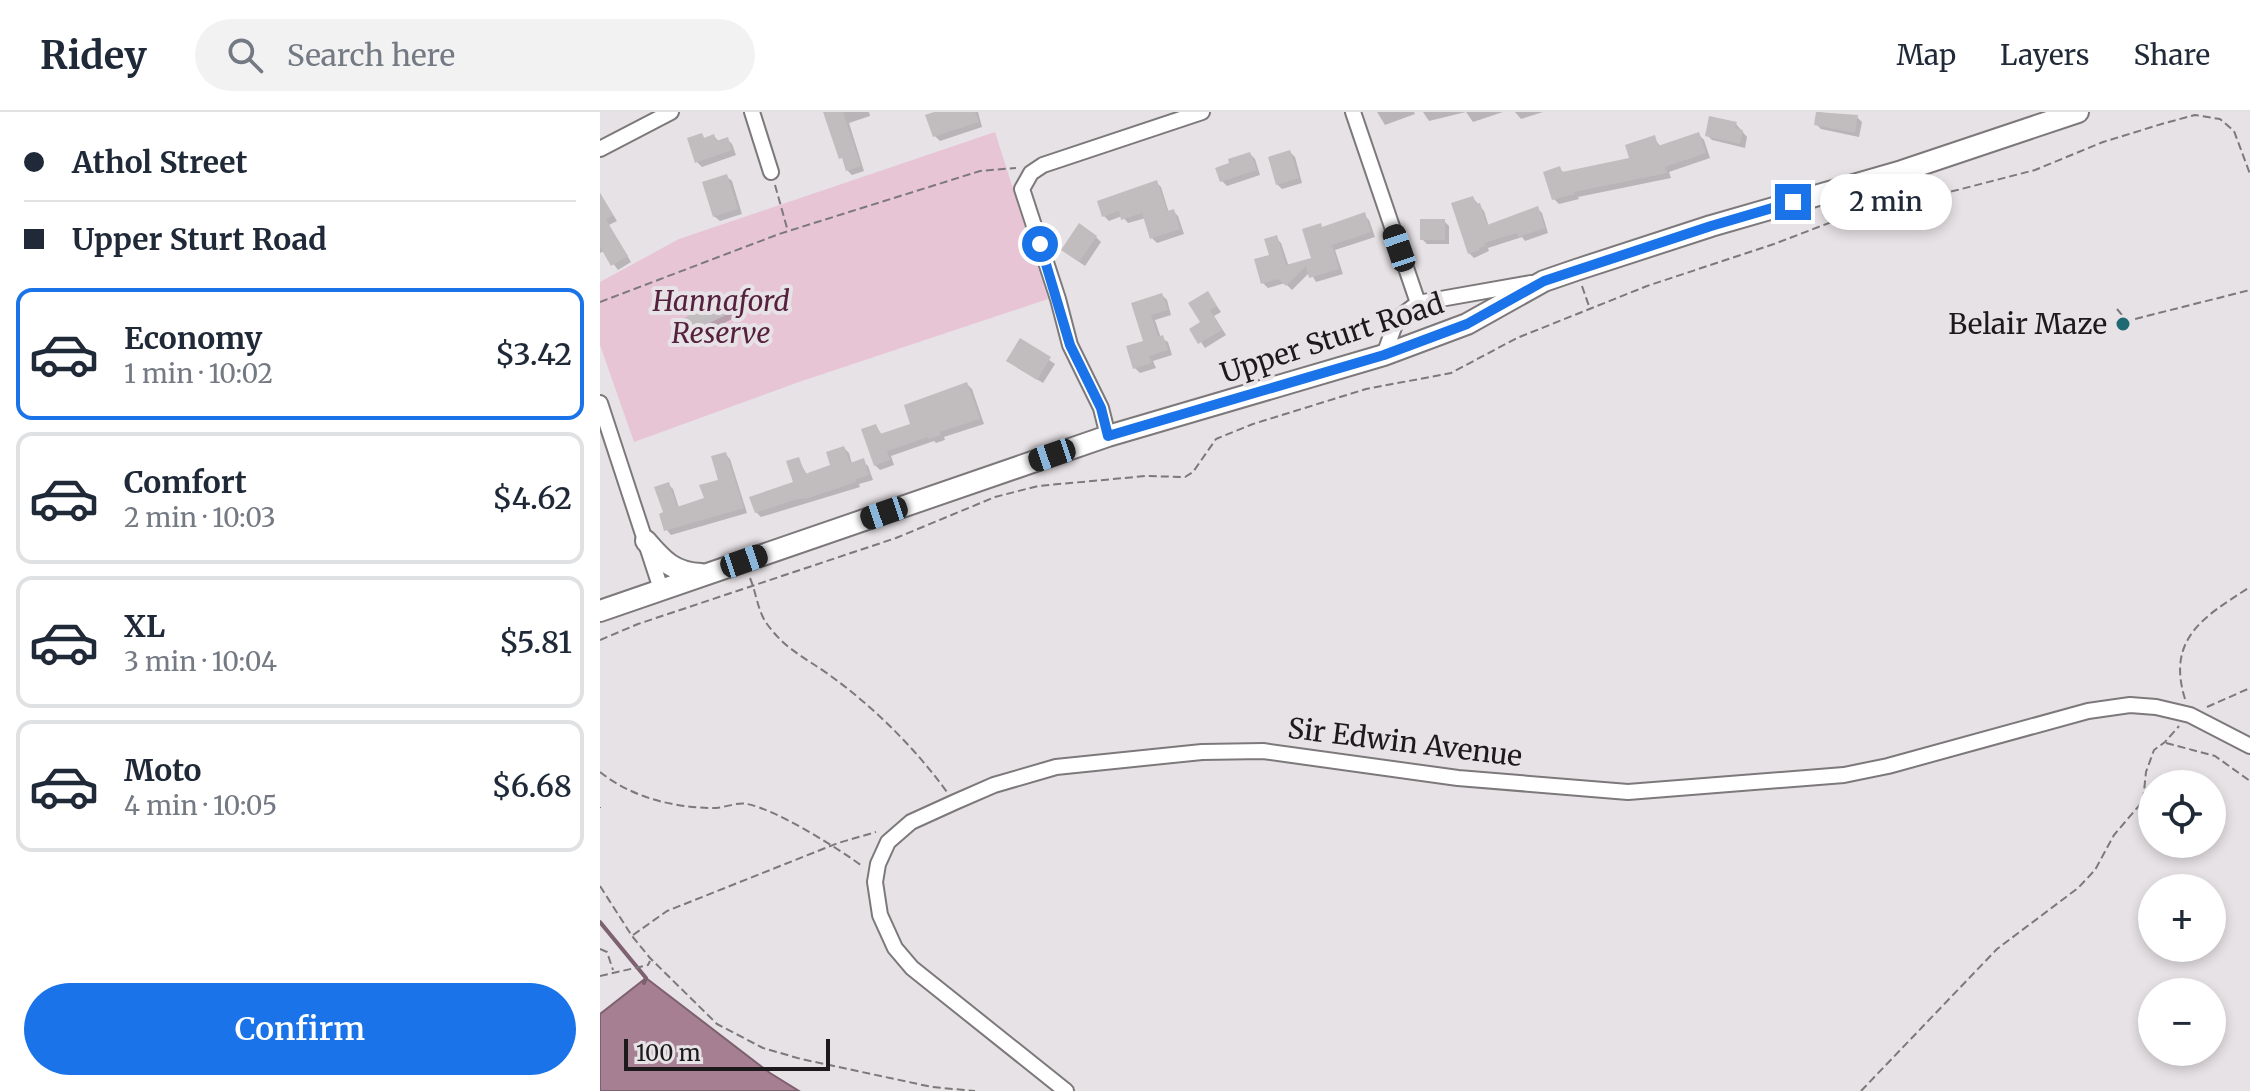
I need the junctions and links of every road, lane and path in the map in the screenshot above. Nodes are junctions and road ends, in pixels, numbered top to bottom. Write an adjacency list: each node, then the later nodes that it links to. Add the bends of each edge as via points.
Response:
1 (671, 112): 6 (street)
2 (752, 112): 7 (street)
3 (1202, 112): 8 (street)
4 (1353, 112): 15 (street)
5 (2078, 112): 11 (main road, Upper Sturt Road)
6 (600, 149)
7 (771, 172): 10 (path)
8 (1031, 173): 10 (path, via 1023,167 980,171); 20 (street, via 1022,189 1070,345 1101,408)
9 (2250, 174): 16 (path, via 2234,131 2220,119 2195,115 2103,142 2035,170 1829,223)
10 (788, 231): 14 (path)
11 (1576, 270): 12 (main road, Upper Sturt Road); 16 (path)
12 (1544, 281): 15 (street); 18 (main road, Upper Sturt Road, via 1467,324)
13 (2250, 290): 17 (path, via 2127,321)
14 (600, 302)
15 (1418, 303): 18 (street, via 1397,319)
16 (1590, 309): 24 (path, via 1517,338 1451,373 1366,389 1216,439 1185,477 1146,476 1009,493)
17 (2117, 309)
18 (1384, 355): 20 (main road, Upper Sturt Road)
19 (600, 403): 21 (street)
20 (1108, 436): 22 (main road, Upper Sturt Road)
21 (646, 541): 23 (main road, via 666,564); 26 (street)
22 (744, 561): 23 (main road, Upper Sturt Road); 24 (path)
23 (705, 574): 26 (main road, Upper Sturt Road)
24 (753, 586): 28 (path); 35 (path, via 764,621 789,650 828,674 903,738)
25 (2250, 587): 30 (path, via 2193,629 2180,656 2180,683)
26 (661, 589): 27 (main road, Upper Sturt Road)
27 (600, 611)
28 (600, 641)
29 (2250, 688): 30 (path)
30 (2190, 715): 31 (path); 32 (street, Sir Edwin Avenue); 35 (street, Sir Edwin Avenue, via 2130,705 1844,775 1628,792 1232,751 1056,767)
31 (2165, 742): 34 (path, via 2215,756); 47 (path, via 2154,750 2143,801 2114,835 2095,870 1997,949)
32 (2250, 746)
33 (600, 772): 37 (path, via 650,799 687,807 745,803 780,815)
34 (2250, 781)
35 (955, 802): 38 (street, Sir Edwin Avenue, via 911,822 888,842)
36 (882, 830): 37 (path)
37 (830, 846): 38 (path); 40 (path, via 667,911)
38 (876, 878): 46 (street, Sir Edwin Avenue, via 880,915 895,948 912,968)
39 (600, 886): 40 (path)
40 (632, 936): 42 (path)
41 (600, 949): 43 (path, via 607,952)
42 (650, 958): 43 (path, via 648,965); 45 (path, via 717,1024 763,1048 932,1087)
43 (614, 972): 44 (path)
44 (600, 976)
45 (975, 1091)
46 (1066, 1091)
47 (1861, 1091)

